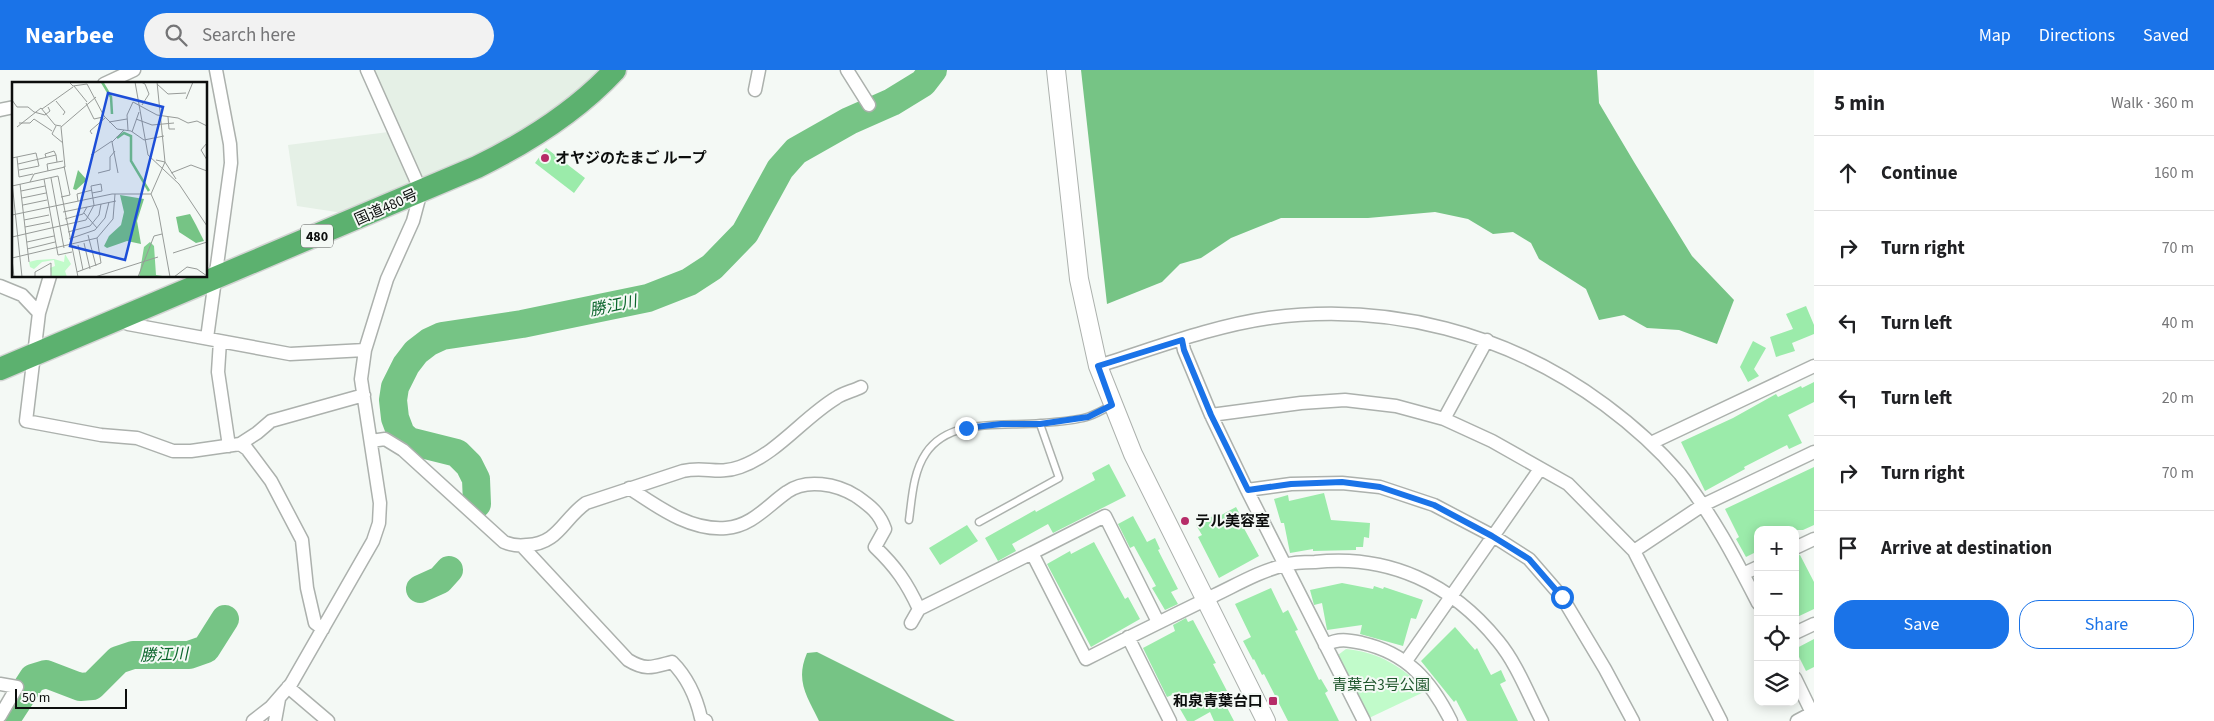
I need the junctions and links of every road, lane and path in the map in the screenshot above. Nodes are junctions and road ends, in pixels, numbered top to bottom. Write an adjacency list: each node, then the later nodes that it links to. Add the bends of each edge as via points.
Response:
1 (134, 70): 8 (street)
2 (216, 70): 13 (street, via 231,163)
3 (367, 70): 11 (street)
4 (759, 70): 9 (street)
5 (847, 70): 10 (street)
6 (1056, 70): 23 (street, via 1079,279)
7 (610, 73): 11 (highway, 国道480号 / 480, via 581,102 544,130 486,163)
8 (108, 80)
9 (755, 90)
10 (869, 105)
11 (422, 192): 13 (highway, 国道480号 / 480); 21 (street, via 387,279)
12 (49, 278): 15 (street)
13 (216, 279): 16 (highway, 国道480号 / 480); 17 (street)
14 (0, 286): 15 (street, via 22,295)
15 (39, 314): 22 (street)
16 (124, 318): 17 (street, via 128,324); 22 (highway, 国道480号 / 480)
17 (207, 338): 20 (street)
18 (1182, 340): 19 (street, via 1269,318 1344,314 1418,322); 23 (street); 29 (street)
19 (1487, 340): 30 (street); 33 (street, via 1582,388)
20 (220, 341): 21 (street, via 290,354); 34 (street, via 218,372)
21 (365, 350): 27 (street, via 361,379)
22 (34, 356): 25 (highway, 国道480号 / 480); 34 (street, via 26,421 137,438 173,451)
23 (1098, 366): 28 (street)
24 (1814, 366): 33 (street)
25 (0, 369)
26 (860, 387): 37 (street, via 836,398 764,455 742,467 723,472 695,468)
27 (364, 395): 32 (street); 34 (street, via 271,421 257,434)
28 (1112, 405): 31 (lane, via 1088,417); 53 (street)
29 (1211, 415): 30 (street, via 1345,400 1396,406); 38 (street)
30 (1444, 419): 36 (street, via 1492,441)
31 (1040, 424): 40 (lane, via 966,428 942,437 926,453 916,476); 41 (lane, via 1059,478)
32 (370, 441): 44 (street, via 385,439 404,450 504,542); 58 (street, via 380,502 379,523 373,541)
33 (1651, 443): 39 (street)
34 (235, 445): 58 (street, via 247,449 271,481 302,540 315,623)
35 (1814, 452): 39 (street)
36 (1540, 469): 42 (street); 46 (street, via 1568,484)
37 (629, 488): 44 (street, via 576,509 550,540); 54 (street, via 662,510 709,528 728,528 748,522 788,491 804,486 819,484 848,490 880,516 885,529 875,547 907,582)
38 (1248, 490): 42 (street, via 1342,482 1380,487 1434,505); 48 (street)
39 (1703, 504): 46 (street); 50 (street)
40 (909, 520)
41 (979, 522)
42 (1492, 536): 52 (street); 78 (street, via 1529,559 1562,597)
43 (1814, 539): 45 (street)
44 (522, 546): 72 (street, via 628,660 640,667 672,662 690,685 701,718)
45 (1799, 546)
46 (1634, 551): 79 (street)
47 (1032, 553): 54 (street); 55 (street, via 1104,516); 60 (street, via 1086,659)
48 (1286, 564): 52 (street, via 1330,560 1390,566); 53 (street); 61 (street)
49 (1754, 568): 50 (street)
50 (1743, 574): 51 (street)
51 (1754, 595)
52 (1452, 596): 62 (street); 77 (street, via 1478,618 1499,643)
53 (1205, 600): 55 (street); 74 (street)
54 (920, 609): 56 (street)
55 (1158, 622): 60 (street)
56 (912, 623)
57 (1814, 624): 59 (street)
58 (323, 629): 65 (street)
59 (1799, 631)
60 (1128, 638): 73 (street)
61 (1326, 645): 62 (street, via 1337,639 1354,642 1382,649); 75 (street)
62 (1406, 661): 76 (street, via 1433,691)
63 (0, 684): 68 (street, via 17,687)
64 (1799, 686): 67 (street)
65 (288, 687): 66 (street); 71 (street)
66 (279, 698): 69 (street); 70 (street)
67 (1813, 714): 80 (street)
68 (0, 716)
69 (254, 721)
70 (275, 721)
71 (328, 721)
72 (706, 721)
73 (1170, 721)
74 (1266, 721)
75 (1364, 721)
76 (1451, 721)
77 (1542, 721)
78 (1633, 721)
79 (1721, 721)
80 (1797, 721)

